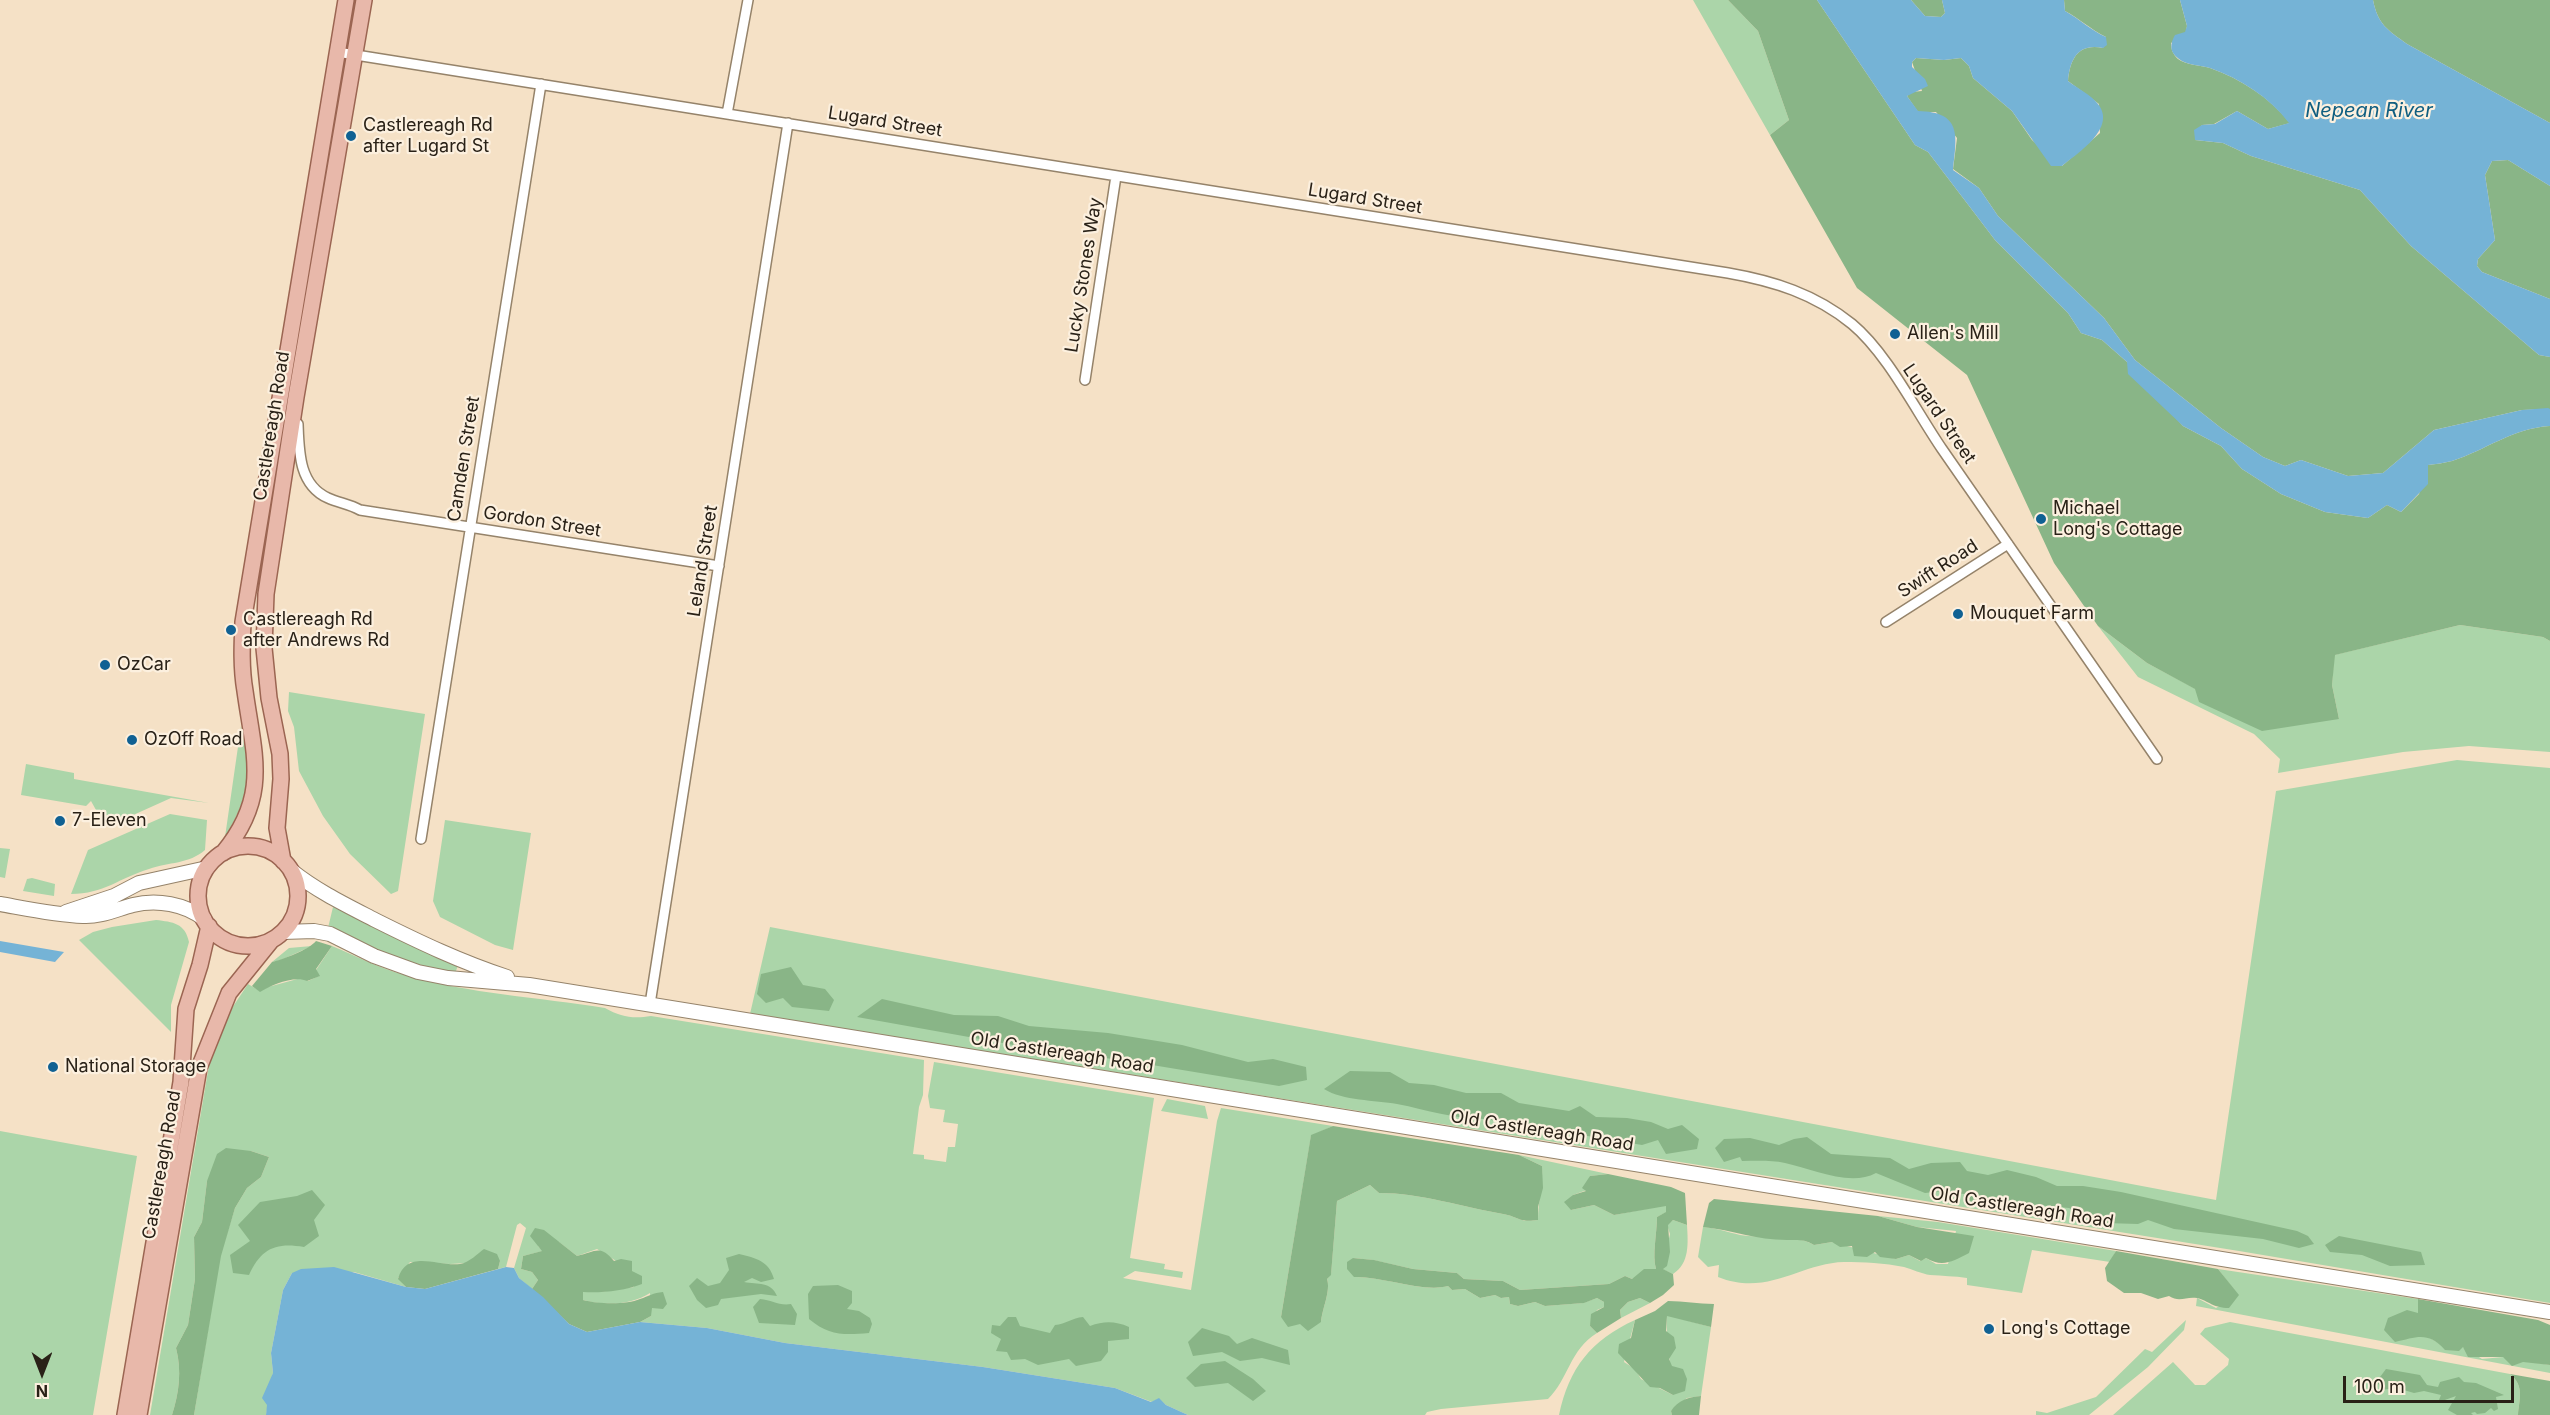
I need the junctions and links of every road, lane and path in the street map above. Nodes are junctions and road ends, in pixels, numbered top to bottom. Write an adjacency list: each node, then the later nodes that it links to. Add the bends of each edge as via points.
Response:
1 (346, 0): 4 (main road, Castlereagh Road)
2 (364, 0): 5 (main road, Castlereagh Road)
3 (748, 0): 7 (street)
4 (337, 52): 5 (street, Lugard Street); 18 (main road, Castlereagh Road, via 243,622 243,668 256,760 255,785 248,812)
5 (355, 55): 6 (street, Lugard Street); 11 (main road, Castlereagh Road)
6 (541, 84): 7 (street, Lugard Street); 12 (street, Camden Street)
7 (727, 114): 8 (street, Lugard Street)
8 (788, 123): 9 (street, Lugard Street); 14 (street, Leland Street)
9 (1116, 176): 10 (street, Lucky Stones Way); 13 (street, Lugard Street, via 1728,273 1798,291 1829,307 1876,349)
10 (1085, 380)
11 (296, 397): 12 (street, Gordon Street, via 305,477 316,492 360,510); 19 (main road, Castlereagh Road, via 270,559 264,630 268,689 280,754 277,828)
12 (470, 528): 14 (street, Gordon Street); 17 (street, Camden Street)
13 (2008, 544): 15 (street, Swift Road); 16 (street, Lugard Street)
14 (719, 566): 26 (street, Leland Street)
15 (1886, 622)
16 (2157, 759)
17 (421, 839)
18 (223, 853): 19 (main road, via 254,847 270,852); 20 (main road)
19 (287, 866): 24 (main road, via 296,881 298,903 290,923); 25 (street, Old Castlereagh Road, via 324,893 404,934 461,962)
20 (207, 868): 22 (street, via 139,883); 23 (main road, via 199,888 200,909)
21 (0, 904): 22 (street)
22 (64, 913): 23 (street, via 104,914 156,902 195,912)
23 (206, 923): 24 (main road, via 219,936 244,946 258,945); 28 (main road, Castlereagh Road, via 199,968 186,1009 181,1082)
24 (277, 936): 25 (street, Old Castlereagh Road, via 314,931 330,934 418,972); 29 (main road, Castlereagh Road, via 229,993 199,1068)
25 (529, 985): 26 (street, Old Castlereagh Road)
26 (651, 1004): 27 (street, Old Castlereagh Road)
27 (2550, 1312)
28 (125, 1415)
29 (139, 1415)

